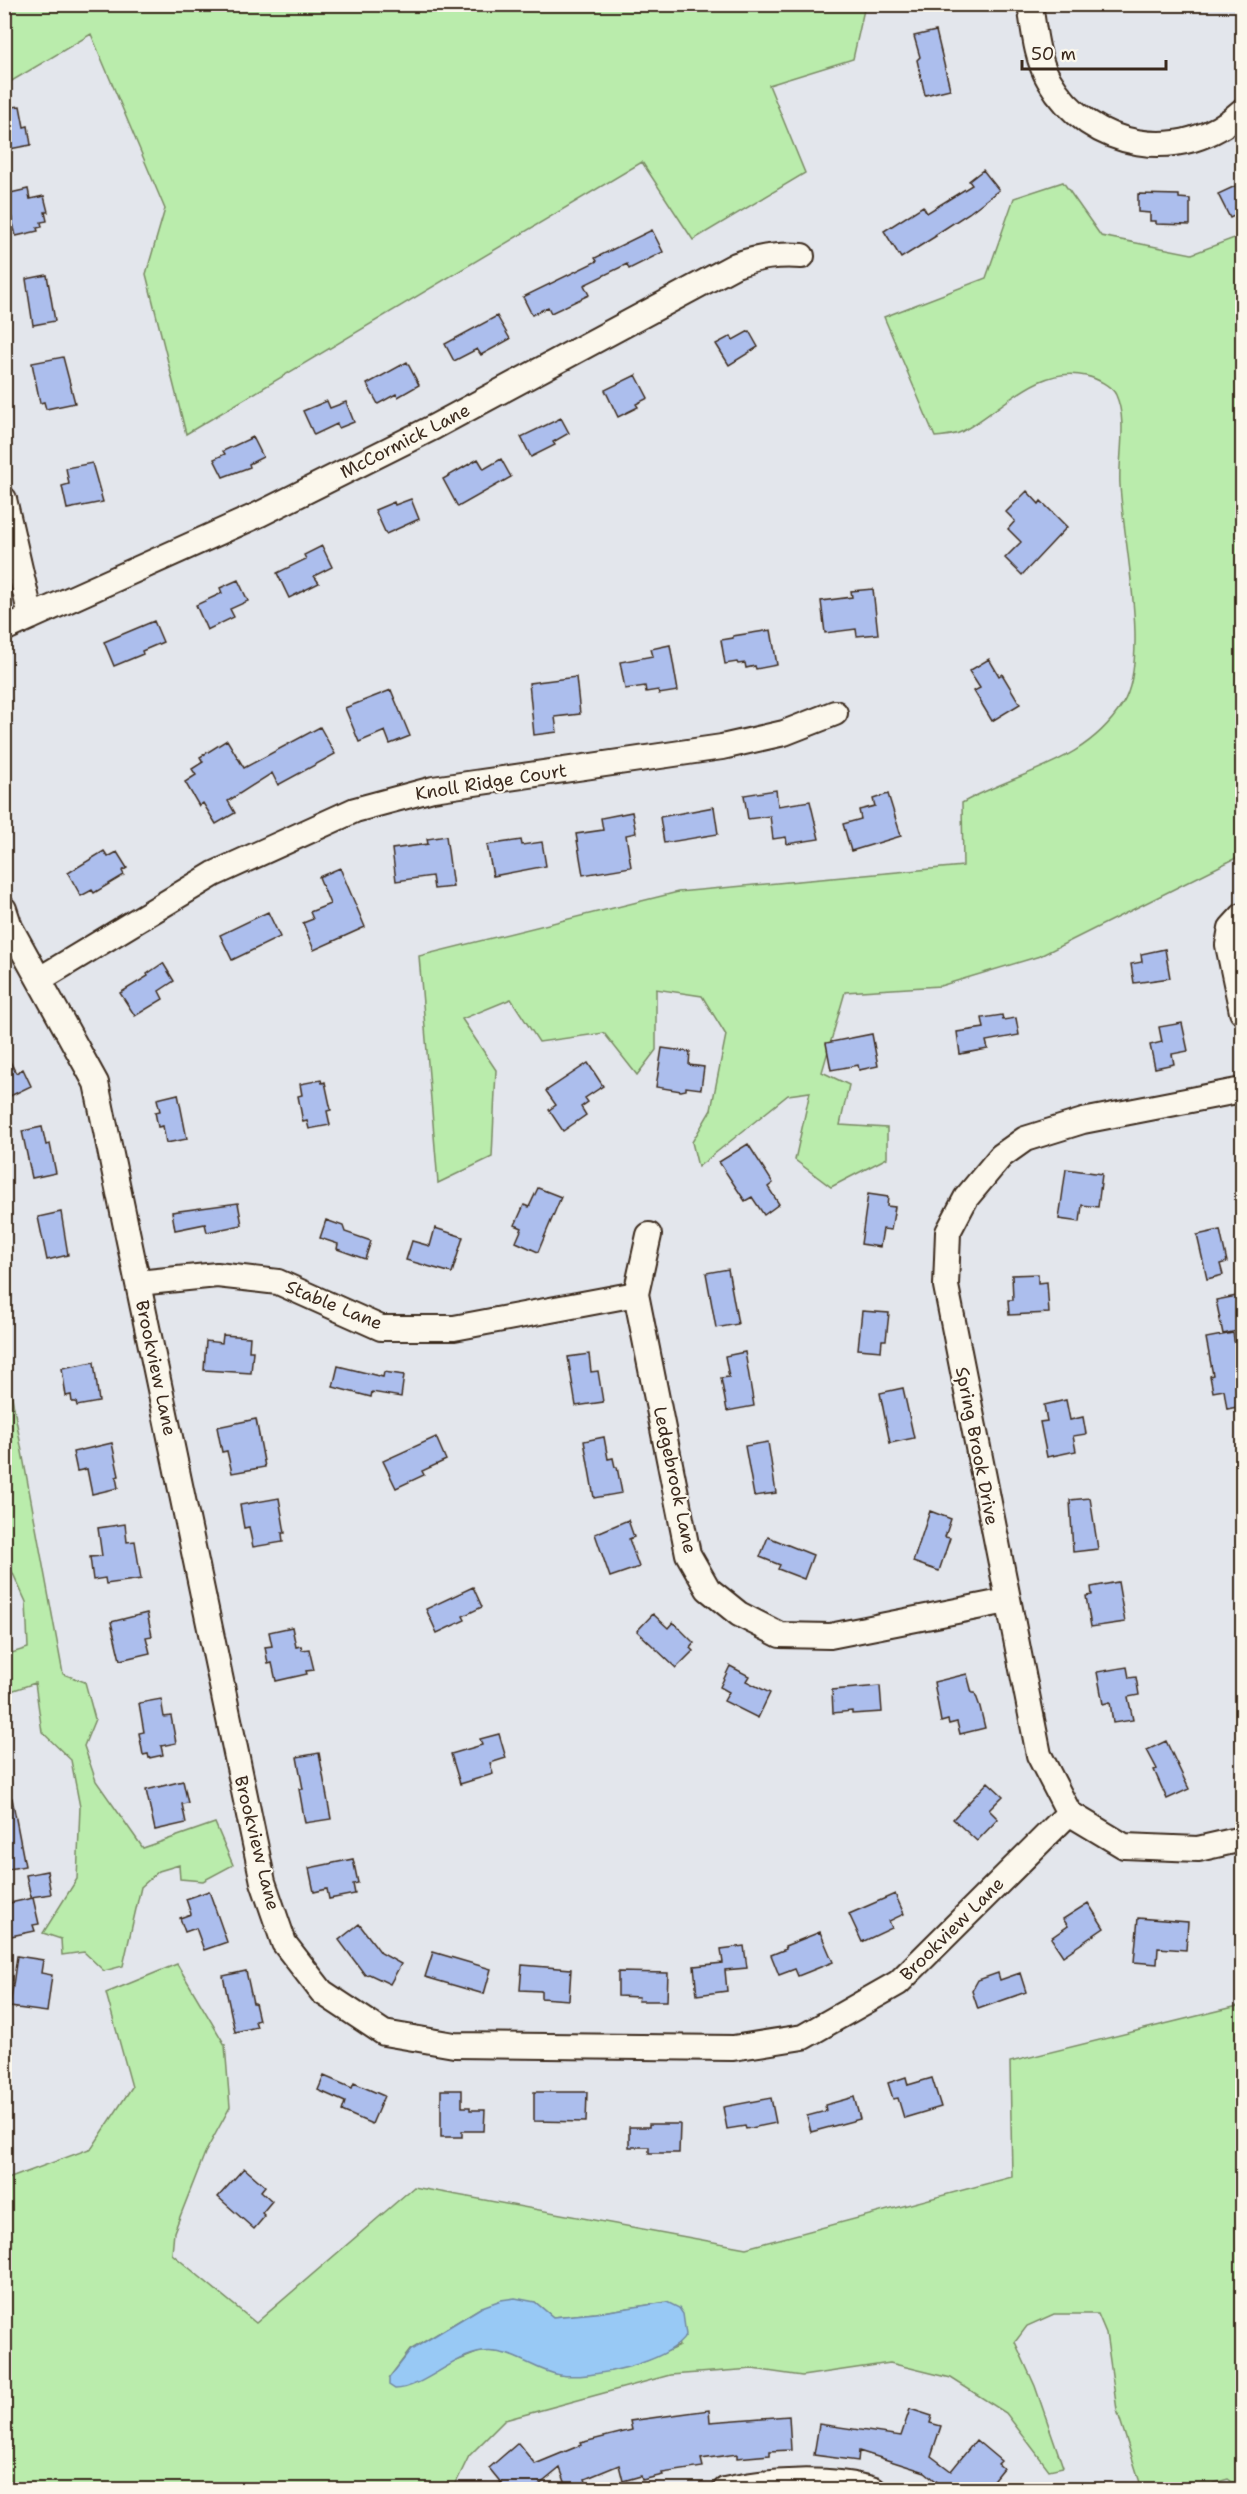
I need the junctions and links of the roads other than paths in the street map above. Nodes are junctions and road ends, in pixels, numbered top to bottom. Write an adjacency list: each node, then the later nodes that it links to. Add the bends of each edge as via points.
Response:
1 (1030, 4): 2 (street, via 1038,51 1048,78 1082,120 1108,135 1135,142 1190,141)
2 (1242, 111)
3 (802, 256): 5 (street, McCormick Lane, via 781,254 736,265 434,427 261,514)
4 (4, 499): 5 (street)
5 (31, 617): 6 (street, McCormick Lane)
6 (4, 629)
7 (835, 713): 10 (street, Knoll Ridge Court, via 784,733 722,747 433,789 355,810 214,874)
8 (4, 909): 10 (street, Brookview Lane)
9 (1242, 916): 11 (street, via 1231,928 1228,945)
10 (40, 979): 14 (street, Brookview Lane, via 96,1083)
11 (1242, 1012)
12 (1242, 1090): 16 (street, Spring Brook Drive, via 1083,1121 1025,1139 980,1178 948,1232 946,1286)
13 (649, 1235): 15 (street, Ledgebrook Lane)
14 (138, 1283): 15 (street, Stable Lane, via 217,1275 278,1282 381,1328 454,1328); 17 (street, Brookview Lane, via 263,1882 284,1943 322,1992 384,2033 454,2045 733,2048 803,2037 898,1983)
15 (636, 1294): 16 (street, Ledgebrook Lane, via 688,1554 708,1589 739,1614 780,1635 830,1636)
16 (1008, 1601): 17 (street, Spring Brook Drive, via 1040,1755)
17 (1069, 1813): 18 (street, via 1124,1846 1198,1849)
18 (1242, 1839)
19 (725, 2490): 20 (street, via 792,2481 858,2485)
20 (874, 2490)

